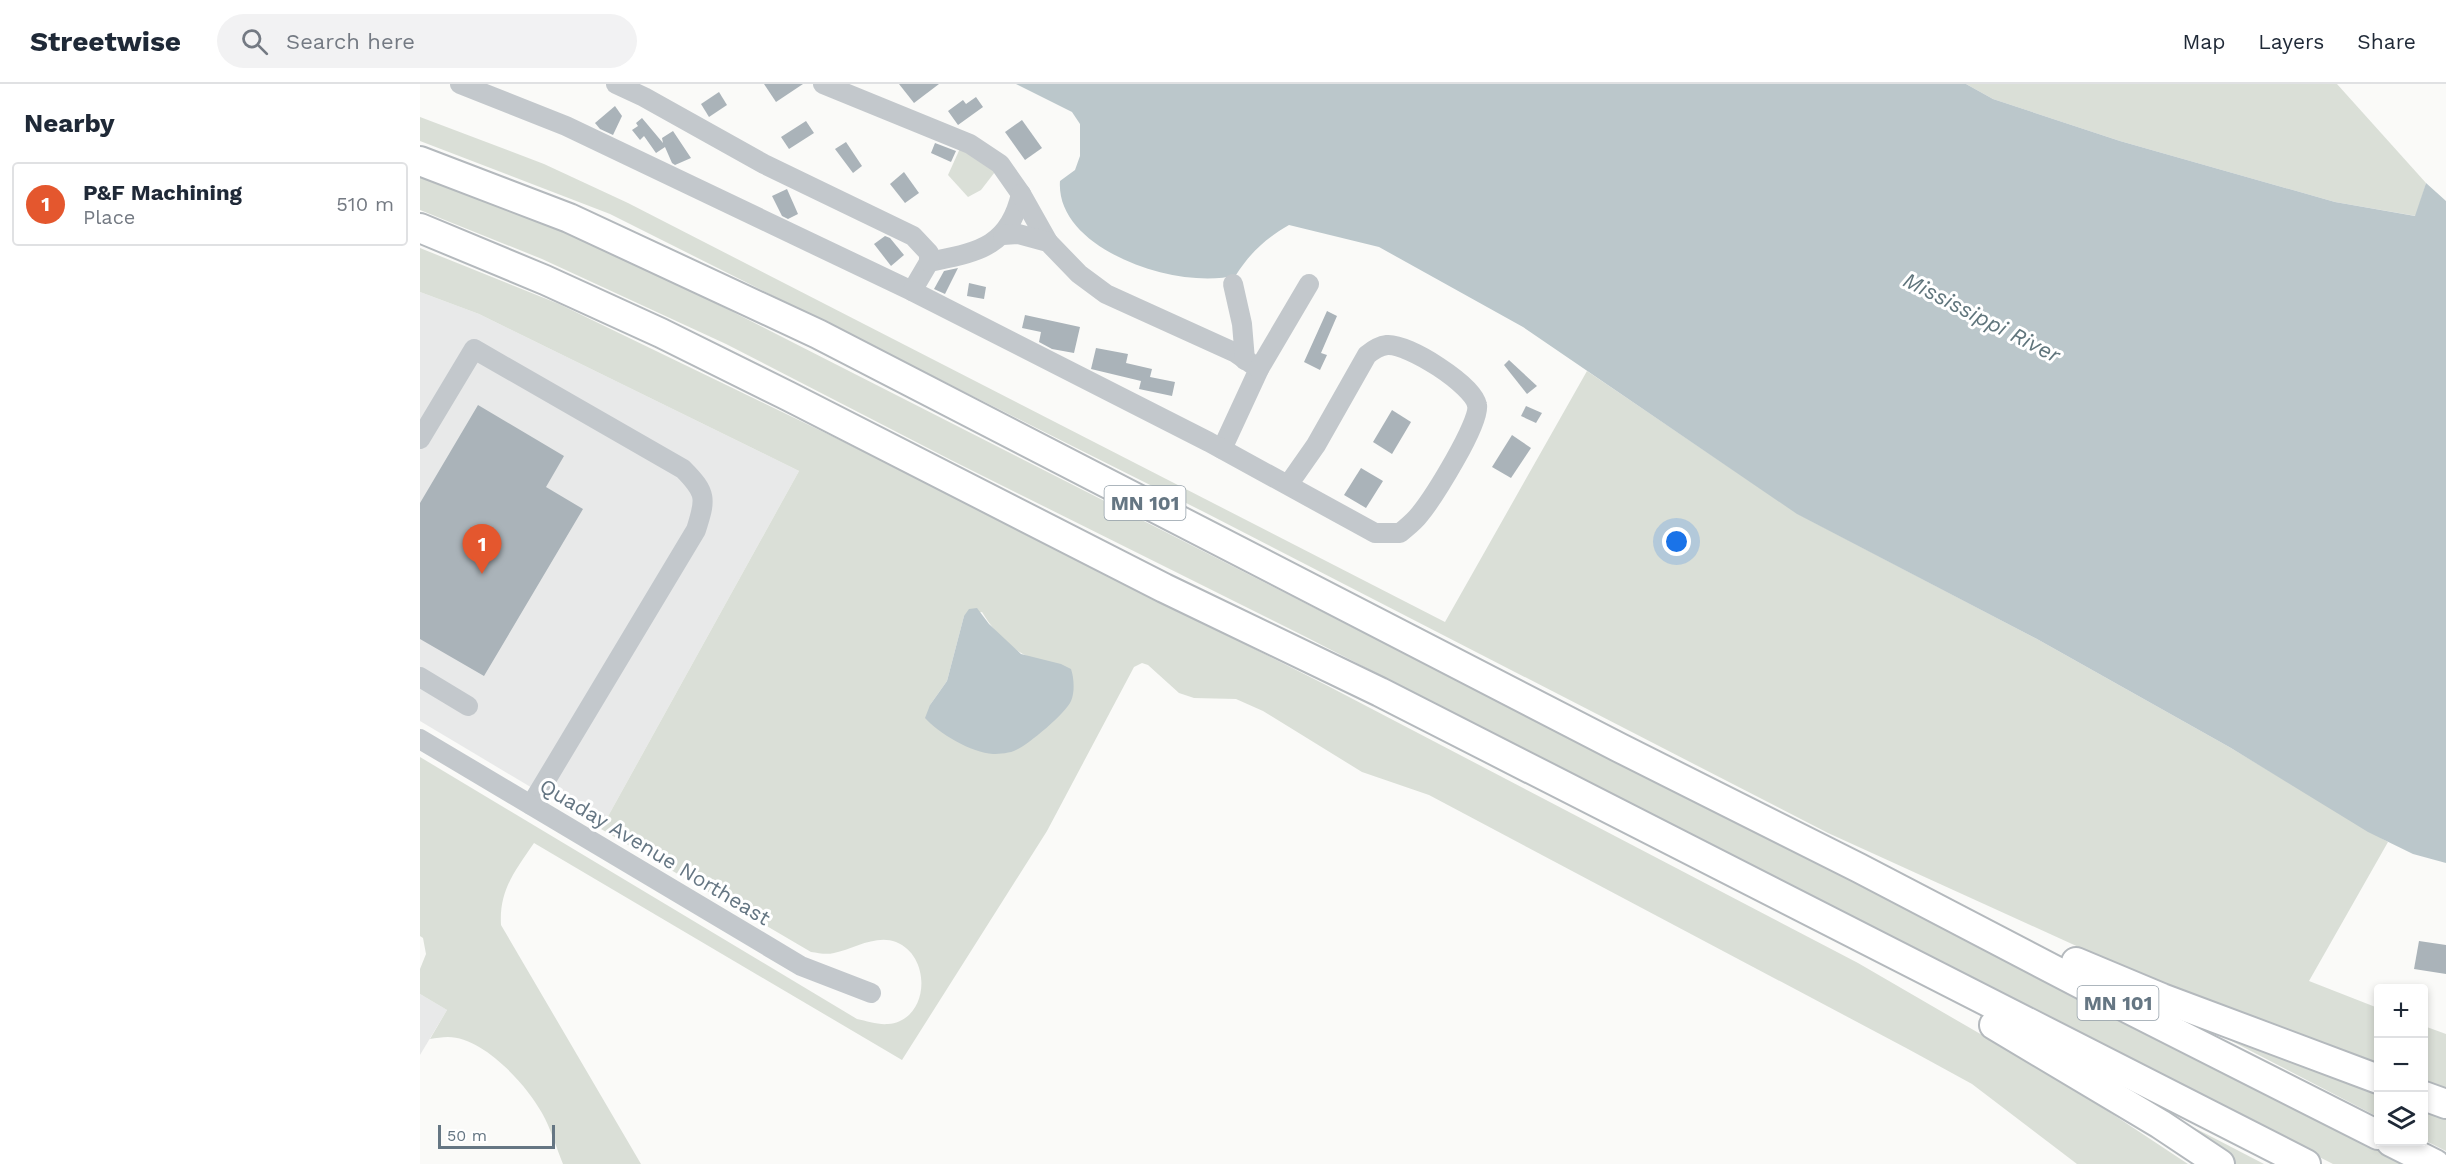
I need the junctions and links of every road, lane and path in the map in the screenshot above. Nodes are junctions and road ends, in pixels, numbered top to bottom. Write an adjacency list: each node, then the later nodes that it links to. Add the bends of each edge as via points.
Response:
1 (460, 84): 12 (street, via 576,130)
2 (616, 84): 9 (street, via 764,164 913,236 929,253)
3 (823, 84): 5 (street, via 970,144 1000,164)
4 (420, 161): 21 (highway, MN 101, via 569,218 818,334)
5 (1021, 194): 7 (street, via 1014,218); 8 (street)
6 (420, 228): 22 (highway, MN 101, via 661,333 1164,588 1380,692)
7 (1003, 236): 8 (street, via 1018,234); 9 (street, via 983,249)
8 (1048, 242): 13 (street, via 1106,294 1236,353)
9 (929, 262): 12 (street)
10 (1233, 284): 13 (street)
11 (1310, 284): 13 (street)
12 (912, 291): 15 (street)
13 (1252, 364): 15 (street)
14 (420, 440): 20 (street, via 474,350 683,469 699,485 703,508 696,530)
15 (1222, 449): 16 (street)
16 (1288, 485): 16 (street, via 1375,532 1400,533 1422,513 1471,433 1477,403 1455,380 1413,351 1387,345 1376,348 1367,356)
17 (420, 676): 18 (street)
18 (468, 706)
19 (420, 740): 20 (street, Quaday Avenue Northeast)
20 (531, 805): 23 (street, Quaday Avenue Northeast, via 801,966)
21 (1859, 868): 24 (highway, via 2162,998); 27 (highway, MN 101)
22 (1829, 922): 29 (highway); 30 (highway, MN 101)
23 (872, 993)
24 (2374, 1077)
25 (2428, 1097): 26 (highway)
26 (2446, 1104)
27 (2374, 1132)
28 (2399, 1146): 31 (highway)
29 (2220, 1164)
30 (2306, 1164)
31 (2435, 1164)

